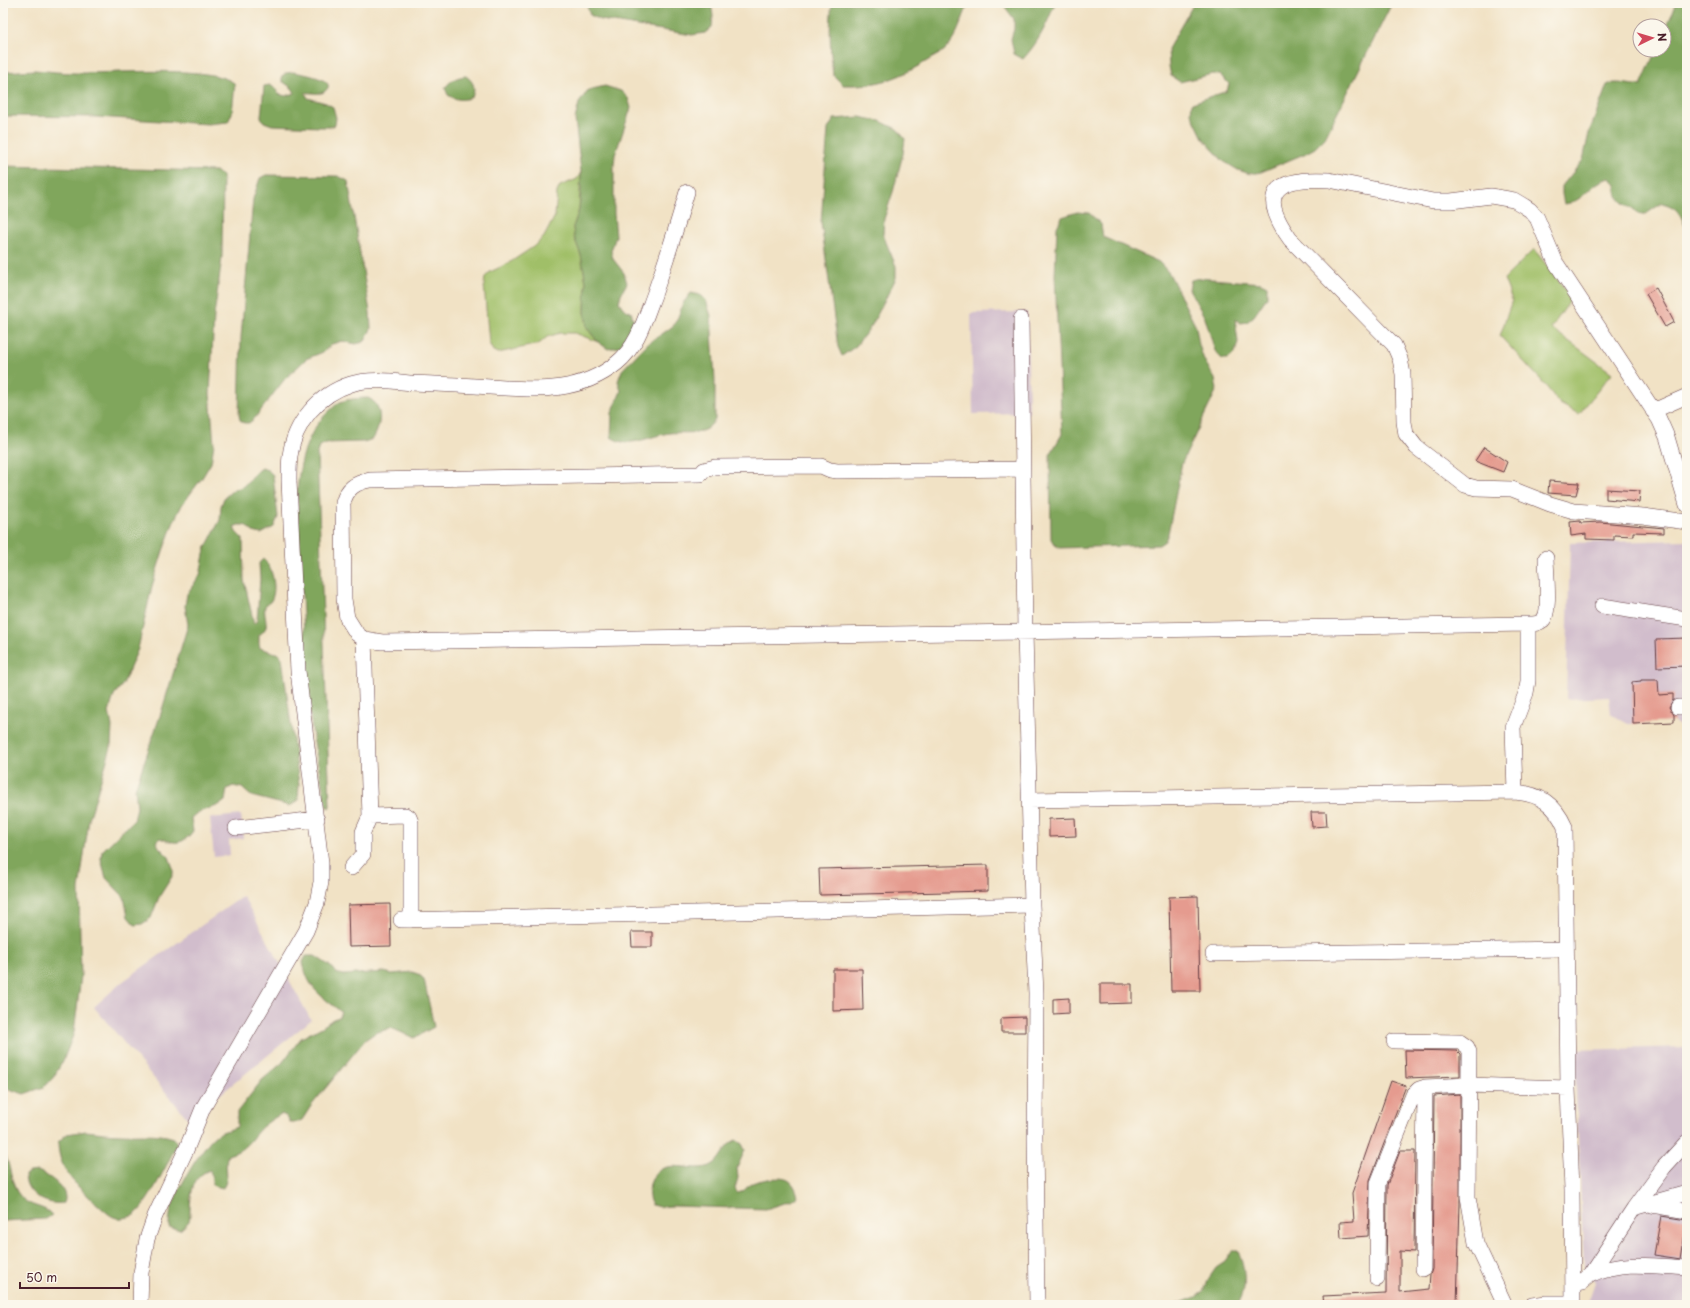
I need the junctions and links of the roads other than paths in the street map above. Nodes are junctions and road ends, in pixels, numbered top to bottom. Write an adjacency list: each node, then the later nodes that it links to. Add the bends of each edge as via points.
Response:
1 (687, 192): 17 (lane, via 666,262 633,345 618,363 601,375 566,388 537,390 370,381 352,384 325,397 303,421 290,456 289,481 298,671)
2 (1020, 319): 5 (lane)
3 (1687, 396): 4 (lane)
4 (1653, 411): 6 (lane, via 1667,437); 7 (lane, via 1560,269 1537,218 1514,200 1491,196 1433,201 1316,179 1291,181 1282,185 1276,192 1273,200 1274,211 1290,239 1394,345 1403,374 1406,434 1416,447 1466,485 1476,488 1512,489 1574,511)
5 (1022, 469): 12 (lane); 13 (lane, via 837,471 821,466 715,467 704,470 701,474 361,482 349,489 343,503 344,599 347,618 357,634)
6 (1687, 505)
7 (1687, 522)
8 (1546, 558): 11 (lane, via 1547,610 1544,619 1538,624)
9 (1602, 606): 10 (lane)
10 (1687, 619)
11 (1528, 624): 12 (lane); 14 (lane, via 1528,681 1513,727)
12 (1025, 632): 13 (lane, via 382,642); 15 (lane)
13 (364, 639): 16 (lane)
14 (1515, 792): 15 (lane); 21 (lane, via 1550,804 1559,814 1565,827)
15 (1029, 800): 20 (lane)
16 (370, 816): 19 (lane, via 363,832 363,854); 20 (lane, via 405,815 411,822 406,920)
17 (317, 819): 18 (lane); 37 (lane, via 322,863 317,903 306,931 203,1108 155,1216 147,1239)
18 (236, 828)
19 (351, 868)
20 (1032, 905): 38 (lane, via 1036,993)
21 (1565, 949): 22 (lane); 26 (lane)
22 (1213, 954)
23 (1394, 1042): 24 (lane, via 1464,1044 1469,1052)
24 (1468, 1085): 25 (lane); 26 (lane); 39 (lane, via 1468,1197 1476,1243)
25 (1425, 1087): 32 (lane); 34 (lane, via 1412,1095 1378,1183)
26 (1568, 1088): 35 (lane)
27 (1687, 1142): 29 (lane, via 1664,1167)
28 (1687, 1193): 29 (lane)
29 (1641, 1206): 30 (lane); 33 (lane)
30 (1687, 1211)
31 (1687, 1268): 33 (lane, via 1631,1265 1608,1268)
32 (1423, 1269)
33 (1590, 1275): 35 (lane, via 1582,1282)
34 (1377, 1279)
35 (1573, 1284): 36 (lane)
36 (1572, 1304): 40 (lane)
37 (140, 1305)
38 (1037, 1305)
39 (1505, 1305)
40 (1532, 1305)

